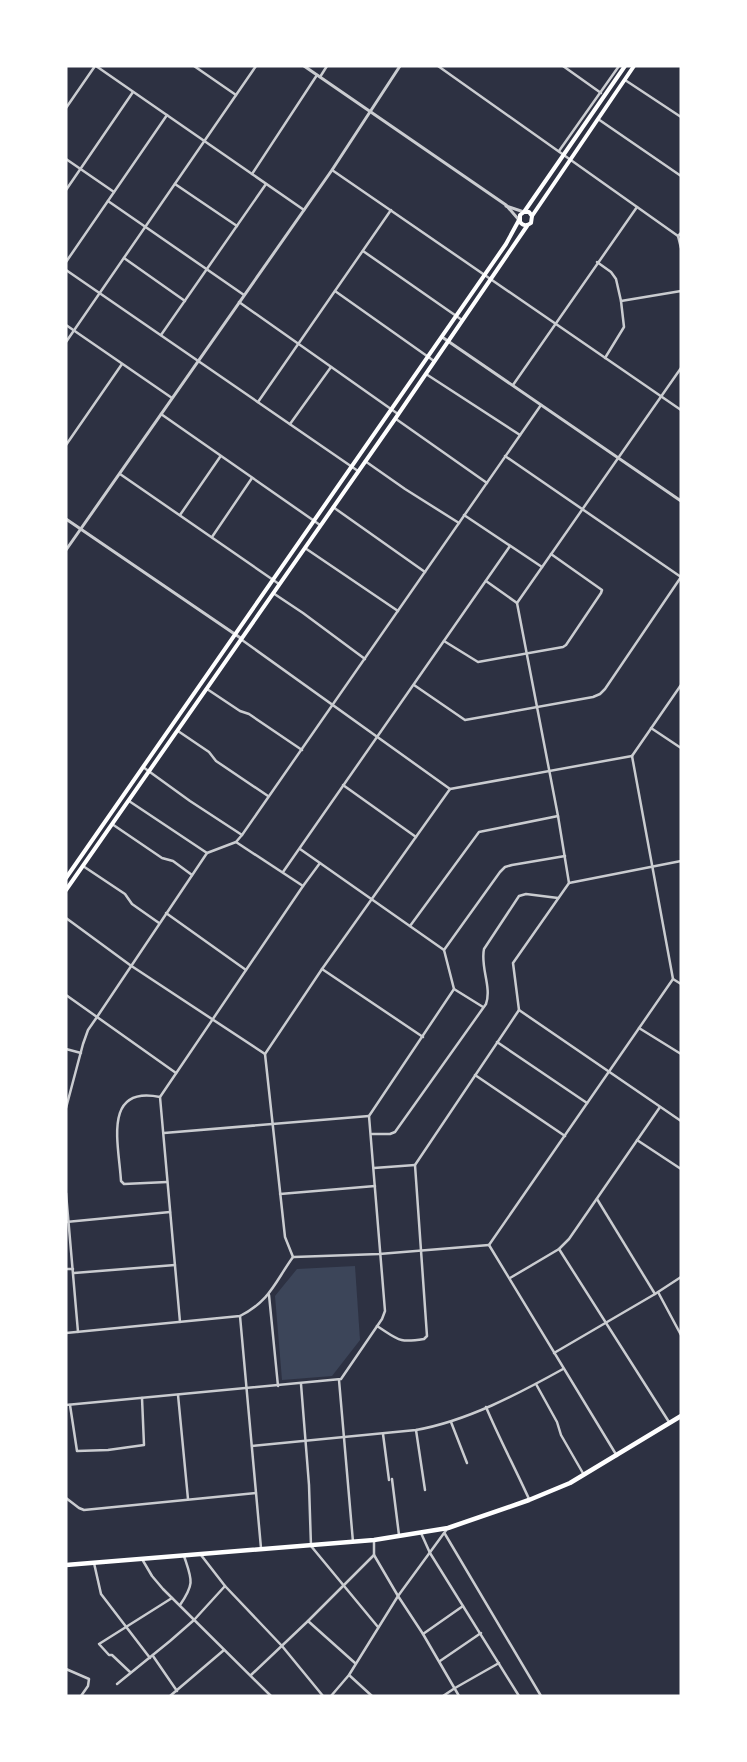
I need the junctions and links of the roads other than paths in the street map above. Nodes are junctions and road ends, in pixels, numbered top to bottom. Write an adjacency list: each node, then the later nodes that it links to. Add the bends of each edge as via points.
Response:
1 (96, 66): 14 (street); 18 (street)
2 (194, 66): 16 (street)
3 (256, 66): 16 (street)
4 (304, 66): 12 (street)
5 (327, 66): 12 (street)
6 (400, 66): 19 (street)
7 (438, 66): 24 (street)
8 (563, 66): 15 (street)
9 (619, 66): 15 (street)
10 (625, 66): 15 (main road)
11 (634, 66): 13 (main road)
12 (319, 76): 19 (street); 30 (street)
13 (625, 80): 17 (main road); 21 (street)
14 (134, 92): 20 (street); 28 (street)
15 (603, 94): 17 (street); 24 (street); 25 (main road)
16 (236, 95): 23 (street)
17 (611, 100): 22 (main road)
18 (66, 108)
19 (371, 111): 29 (street); 37 (street)
20 (167, 116): 23 (street); 35 (street)
21 (681, 117)
22 (598, 119): 27 (main road); 31 (street)
23 (205, 141): 30 (street); 32 (street)
24 (560, 151): 25 (street)
25 (564, 154): 27 (street); 41 (main road)
26 (66, 159): 28 (street)
27 (570, 159): 38 (street); 42 (main road)
28 (81, 169): 34 (street); 35 (street)
29 (332, 170): 39 (street); 40 (street)
30 (252, 174): 33 (street)
31 (681, 176)
32 (175, 184): 44 (street); 46 (street)
33 (266, 184): 39 (street); 44 (street)
34 (66, 190)
35 (114, 192): 36 (street)
36 (108, 201): 46 (street); 51 (street)
37 (506, 205): 41 (street); 43 (street)
38 (637, 206): 47 (street); 52 (street)
39 (304, 210): 60 (street)
40 (391, 210): 49 (street); 55 (street)
41 (524, 212): 42 (main road); 43 (main road)
42 (532, 216): 45 (main road)
43 (519, 220): 45 (main road); 55 (main road)
44 (236, 226): 53 (street)
45 (527, 226): 56 (main road)
46 (146, 227): 50 (street); 53 (street)
47 (680, 234): 48 (street)
48 (681, 248)
49 (363, 251): 57 (street); 64 (street)
50 (124, 258): 59 (street); 61 (street)
51 (66, 262)
52 (597, 262): 62 (street, via 614,275); 66 (street)
53 (207, 269): 60 (street); 61 (street)
54 (66, 270): 59 (street)
55 (484, 275): 56 (street); 64 (main road)
56 (491, 279): 65 (main road); 66 (street)
57 (335, 291): 73 (street); 74 (street)
58 (681, 291): 62 (street)
59 (100, 293): 68 (street); 69 (street)
60 (244, 295): 63 (street)
61 (185, 301): 69 (street)
62 (621, 301): 75 (street, via 624,327)
63 (239, 302): 73 (street); 76 (street)
64 (456, 315): 65 (street); 70 (main road)
65 (463, 320): 72 (main road)
66 (555, 323): 75 (street); 82 (street)
67 (66, 325): 68 (street)
68 (74, 330): 71 (street); 78 (street)
69 (162, 335): 76 (street)
70 (442, 337): 72 (street); 74 (main road)
71 (66, 342)
72 (448, 342): 77 (main road); 82 (street)
73 (298, 343): 79 (street); 85 (street)
74 (428, 357): 77 (street); 87 (main road)
75 (605, 358): 83 (street)
76 (198, 361): 84 (street); 85 (street)
77 (434, 361): 81 (main road)
78 (122, 364): 84 (street); 94 (street)
79 (332, 367): 87 (street); 92 (street)
80 (681, 368): 83 (street)
81 (426, 374): 90 (main road); 93 (street)
82 (513, 385): 86 (street)
83 (660, 396): 88 (street); 97 (street)
84 (172, 398): 89 (street)
85 (258, 402): 92 (street)
86 (541, 404): 93 (street); 97 (street)
87 (392, 409): 90 (street); 99 (main road)
88 (681, 410)
89 (161, 414): 96 (street); 101 (street)
90 (398, 414): 91 (main road)
91 (395, 419): 98 (main road); 103 (street)
92 (290, 424): 99 (street)
93 (520, 435): 95 (street)
94 (66, 444)
95 (505, 456): 103 (street); 106 (street)
96 (220, 457): 102 (street); 107 (street)
97 (618, 458): 104 (street); 106 (street)
98 (365, 461): 100 (main road); 111 (street)
99 (352, 466): 100 (street); 110 (main road)
100 (358, 471): 105 (main road)
101 (120, 474): 107 (street); 113 (street)
102 (252, 478): 110 (street); 114 (street)
103 (487, 483): 108 (street)
104 (681, 502)
105 (333, 507): 112 (main road); 120 (street)
106 (582, 509): 118 (street); 121 (street)
107 (180, 515): 114 (street)
108 (464, 515): 111 (street); 115 (street)
109 (66, 519): 113 (street)
110 (314, 521): 112 (street); 122 (main road)
111 (459, 523): 120 (street)
112 (320, 526): 116 (main road)
113 (80, 529): 117 (street); 128 (street)
114 (211, 537): 122 (street)
115 (510, 546): 119 (street); 123 (street)
116 (305, 548): 124 (main road); 127 (street)
117 (66, 550)
118 (551, 554): 119 (street); 131 (street, via 600,587 601,593 566,645)
119 (542, 567): 126 (street)
120 (425, 572): 127 (street)
121 (681, 577): 137 (street, via 600,694)
122 (273, 580): 124 (street); 128 (main road)
123 (485, 581): 126 (street); 130 (street)
124 (279, 584): 125 (main road)
125 (273, 593): 129 (main road); 132 (street)
126 (517, 603): 131 (street)
127 (398, 610): 132 (street)
128 (236, 635): 129 (street); 144 (main road)
129 (242, 639): 135 (main road); 136 (street)
130 (444, 641): 131 (street, via 478,662); 133 (street)
131 (528, 653): 137 (street)
132 (365, 659): 136 (street)
133 (414, 685): 137 (street, via 465,720); 140 (street)
134 (681, 685): 138 (street)
135 (207, 689): 139 (main road); 142 (street)
136 (333, 705): 140 (street); 142 (street)
137 (538, 707): 145 (street)
138 (651, 728): 141 (street); 143 (street)
139 (178, 731): 146 (main road); 149 (street)
140 (377, 736): 147 (street); 148 (street)
141 (681, 748)
142 (302, 750): 149 (street)
143 (632, 756): 145 (street); 162 (street)
144 (143, 767): 146 (street); 165 (main road)
145 (550, 770): 148 (street); 151 (street)
146 (150, 771): 150 (main road); 153 (street)
147 (343, 785): 154 (street); 156 (street)
148 (450, 789): 154 (street)
149 (268, 796): 153 (street)
150 (128, 801): 152 (main road); 157 (street)
151 (558, 816): 158 (street); 174 (street, via 479,832)
152 (112, 824): 161 (main road); 164 (street)
153 (242, 835): 155 (street)
154 (416, 837): 170 (street)
155 (236, 842): 157 (street); 163 (street)
156 (300, 848): 160 (street); 163 (street)
157 (207, 853): 164 (street)
158 (565, 856): 166 (street); 175 (street, via 505,867)
159 (681, 860): 162 (street)
160 (320, 863): 167 (street); 170 (street)
161 (83, 866): 168 (main road); 173 (street, via 125,894 132,904)
162 (652, 866): 166 (street); 179 (street)
163 (283, 872): 167 (street)
164 (192, 875): 171 (street)
165 (66, 878)
166 (569, 883): 169 (street)
167 (303, 886): 178 (street)
168 (66, 890)
169 (558, 898): 183 (street, via 519,896 484,949 488,997); 184 (street, via 513,963)
170 (372, 899): 174 (street); 177 (street)
171 (166, 913): 173 (street); 178 (street)
172 (66, 918): 176 (street)
173 (159, 923): 176 (street)
174 (410, 926): 175 (street)
175 (444, 950): 181 (street)
176 (130, 965): 185 (street); 186 (street)
177 (322, 969): 188 (street); 192 (street)
178 (246, 970): 186 (street)
179 (673, 979): 180 (street); 187 (street)
180 (681, 984)
181 (454, 989): 183 (street); 188 (street)
182 (66, 995): 185 (street)
183 (483, 1007): 205 (street, via 395,1132)
184 (520, 1010): 189 (street); 194 (street)
185 (97, 1017): 191 (street, via 85,1036); 195 (street)
186 (213, 1019): 192 (street); 195 (street)
187 (639, 1028): 193 (street); 194 (street)
188 (423, 1037): 201 (street)
189 (498, 1042): 196 (street); 198 (street)
190 (66, 1049): 191 (street)
191 (81, 1053): 200 (street)
192 (265, 1054): 203 (street)
193 (681, 1054)
194 (609, 1072): 198 (street); 199 (street)
195 (176, 1073): 197 (street)
196 (475, 1075): 206 (street); 208 (street)
197 (160, 1097): 204 (street); 211 (street, via 141,1095 131,1098 121,1108 116,1123 120,1180 124,1184)
198 (587, 1103): 206 (street)
199 (660, 1107): 202 (street); 207 (street)
200 (66, 1108)
201 (369, 1116): 203 (street); 205 (street)
202 (681, 1121)
203 (273, 1124): 204 (street); 214 (street)
204 (164, 1133): 211 (street)
205 (372, 1134): 209 (street)
206 (565, 1136): 218 (street)
207 (637, 1140): 210 (street); 215 (street)
208 (415, 1165): 209 (street); 220 (street)
209 (373, 1168): 212 (street)
210 (681, 1169)
211 (167, 1182): 216 (street)
212 (375, 1186): 214 (street); 221 (street)
213 (66, 1193): 217 (street)
214 (280, 1194): 222 (street, via 285,1237)
215 (597, 1198): 219 (street); 229 (street)
216 (170, 1212): 217 (street); 223 (street)
217 (67, 1222): 224 (street)
218 (489, 1245): 220 (street); 228 (street)
219 (559, 1249): 228 (street); 233 (street)
220 (420, 1250): 221 (street); 234 (street, via 427,1333 424,1339 405,1342)
221 (379, 1254): 222 (street); 234 (street, via 385,1311)
222 (293, 1257): 230 (street)
223 (176, 1265): 226 (street); 232 (street)
224 (74, 1269): 225 (street); 226 (street)
225 (66, 1270)
226 (74, 1273): 235 (street)
227 (681, 1277): 229 (street)
228 (510, 1278): 238 (street)
229 (656, 1293): 233 (street); 237 (street)
230 (269, 1295): 231 (street); 243 (street)
231 (240, 1316): 232 (street); 244 (street)
232 (180, 1322): 235 (street)
233 (605, 1322): 238 (street); 251 (street)
234 (378, 1326): 240 (street)
235 (78, 1332): 236 (street)
236 (66, 1333)
237 (681, 1335)
238 (554, 1353): 239 (street)
239 (562, 1368): 242 (street); 257 (street)
240 (340, 1379): 241 (street); 254 (street)
241 (301, 1384): 243 (street); 255 (street)
242 (536, 1384): 248 (street); 259 (street)
243 (278, 1386): 244 (street)
244 (247, 1388): 245 (street); 256 (street)
245 (178, 1395): 246 (street); 263 (street)
246 (142, 1398): 247 (street); 247 (street, via 144,1445 108,1450 78,1451)
247 (68, 1405)
248 (486, 1407): 250 (street); 264 (street)
249 (681, 1416): 251 (highway)
250 (451, 1422): 252 (street); 258 (street)
251 (670, 1423): 257 (highway)
252 (416, 1430): 253 (street); 260 (street)
253 (383, 1433): 254 (street); 268 (street)
254 (344, 1437): 255 (street); 270 (street)
255 (306, 1441): 256 (street); 271 (street)
256 (252, 1446): 261 (street)
257 (616, 1456): 259 (highway)
258 (467, 1464)
259 (585, 1475): 264 (highway)
260 (425, 1490)
261 (256, 1493): 263 (street); 272 (street)
262 (66, 1498): 263 (street, via 84,1510)
263 (188, 1499)
264 (529, 1500): 265 (highway)
265 (448, 1528): 266 (street); 267 (highway)
266 (444, 1533): 273 (street); 315 (street)
267 (421, 1534): 268 (highway); 273 (street)
268 (399, 1537): 269 (highway)
269 (374, 1540): 270 (highway); 275 (street)
270 (353, 1542): 271 (highway)
271 (311, 1546): 272 (highway); 281 (street)
272 (261, 1550): 274 (highway)
273 (430, 1553): 282 (street); 285 (street)
274 (201, 1554): 276 (highway); 280 (street)
275 (374, 1555): 281 (street); 282 (street)
276 (184, 1556): 277 (highway); 284 (street, via 191,1585)
277 (142, 1559): 278 (highway); 283 (street)
278 (94, 1563): 279 (highway); 289 (street, via 99,1590)
279 (66, 1565)
280 (225, 1586): 286 (street); 292 (street)
281 (343, 1586): 287 (street); 288 (street)
282 (398, 1596): 288 (street); 291 (street)
283 (172, 1598): 284 (street); 289 (street)
284 (180, 1605): 286 (street)
285 (463, 1606): 290 (street); 291 (street)
286 (194, 1620): 293 (street); 294 (street)
287 (308, 1621): 292 (street); 296 (street)
288 (378, 1626): 296 (street)
289 (126, 1628): 294 (street); 299 (street, via 99,1644)
290 (481, 1633): 295 (street); 297 (street)
291 (423, 1634): 295 (street)
292 (282, 1646): 300 (street); 309 (street)
293 (224, 1650): 300 (street); 304 (street)
294 (151, 1657): 299 (street); 304 (street)
295 (440, 1661): 303 (street)
296 (355, 1663): 301 (street)
297 (499, 1663): 303 (street); 314 (street)
298 (66, 1669): 305 (street, via 89,1680)
299 (130, 1672): 302 (street)
300 (251, 1675): 308 (street)
301 (349, 1675): 310 (street); 311 (street)
302 (117, 1684)
303 (455, 1688): 312 (street); 313 (street)
304 (176, 1691): 306 (street); 307 (street)
305 (81, 1696)
306 (170, 1696)
307 (179, 1696)
308 (271, 1696)
309 (323, 1696)
310 (331, 1696)
311 (372, 1696)
312 (443, 1696)
313 (459, 1696)
314 (519, 1696)
315 (541, 1696)

